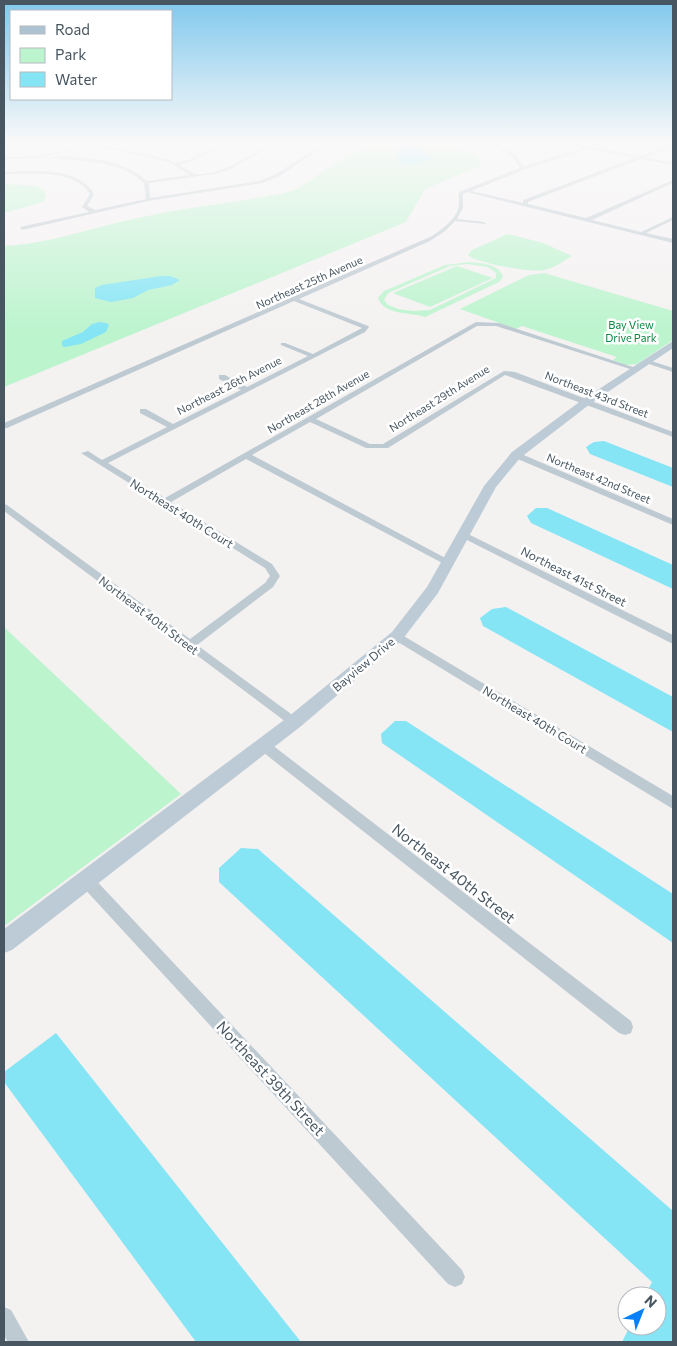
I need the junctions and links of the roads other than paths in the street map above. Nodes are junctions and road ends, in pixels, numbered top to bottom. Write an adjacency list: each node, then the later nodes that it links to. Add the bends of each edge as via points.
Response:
1 (85, 206): 6 (street)
2 (122, 206): 6 (street)
3 (461, 206): 8 (street)
4 (529, 206): 9 (street)
5 (618, 206): 9 (street)
6 (94, 212): 11 (street)
7 (673, 218): 12 (street)
8 (455, 220): 10 (street); 14 (street, Northeast 25th Avenue, via 428,240)
9 (587, 220): 12 (street)
10 (484, 223)
11 (22, 228)
12 (642, 233): 13 (street)
13 (673, 241)
14 (294, 299): 17 (street, Northeast 26th Avenue, via 366,327 364,332); 27 (street, Northeast 25th Avenue)
15 (283, 344): 17 (street)
16 (673, 344): 18 (street, Bayview Drive)
17 (313, 356): 23 (street, Northeast 26th Avenue)
18 (648, 362): 19 (street, Bayview Drive); 20 (street)
19 (635, 369): 24 (street, Bayview Drive); 26 (street, Northeast 28th Avenue, via 497,324 476,324)
20 (673, 370)
21 (512, 374): 24 (street, Northeast 43rd Street); 26 (street, Northeast 29th Avenue, via 500,374 380,447 369,446)
22 (222, 377): 23 (street)
23 (246, 390): 28 (street, Northeast 26th Avenue)
24 (586, 402): 29 (street, Northeast 43rd Street); 31 (street, Bayview Drive)
25 (143, 411): 28 (street)
26 (310, 419): 32 (street, Northeast 28th Avenue)
27 (4, 426)
28 (172, 427): 33 (street, Northeast 26th Avenue)
29 (673, 435)
30 (85, 453): 33 (street, Northeast 40th Court)
31 (516, 455): 36 (street, Northeast 42nd Street); 37 (street, Bayview Drive, via 490,486)
32 (247, 456): 34 (street, Northeast 28th Avenue); 38 (street)
33 (102, 463): 34 (street, Northeast 40th Court)
34 (164, 502): 41 (street, Northeast 40th Court, via 269,566 275,576 269,586)
35 (4, 507): 41 (street, Northeast 40th Street)
36 (673, 522)
37 (464, 535): 38 (street, Bayview Drive); 40 (street, Northeast 41st Street)
38 (448, 563): 39 (street, Bayview Drive, via 433,590)
39 (398, 636): 42 (street, Bayview Drive); 44 (street, Northeast 40th Court)
40 (673, 640)
41 (189, 645): 42 (street, Northeast 40th Street)
42 (294, 722): 43 (street, Bayview Drive)
43 (263, 745): 45 (street, Bayview Drive); 47 (street, Northeast 40th Street)
44 (673, 803)
45 (86, 880): 46 (street, Bayview Drive); 48 (street, Northeast 39th Street)
46 (4, 942)
47 (625, 1027)
48 (455, 1276)
49 (4, 1317): 50 (street)
50 (19, 1342)

